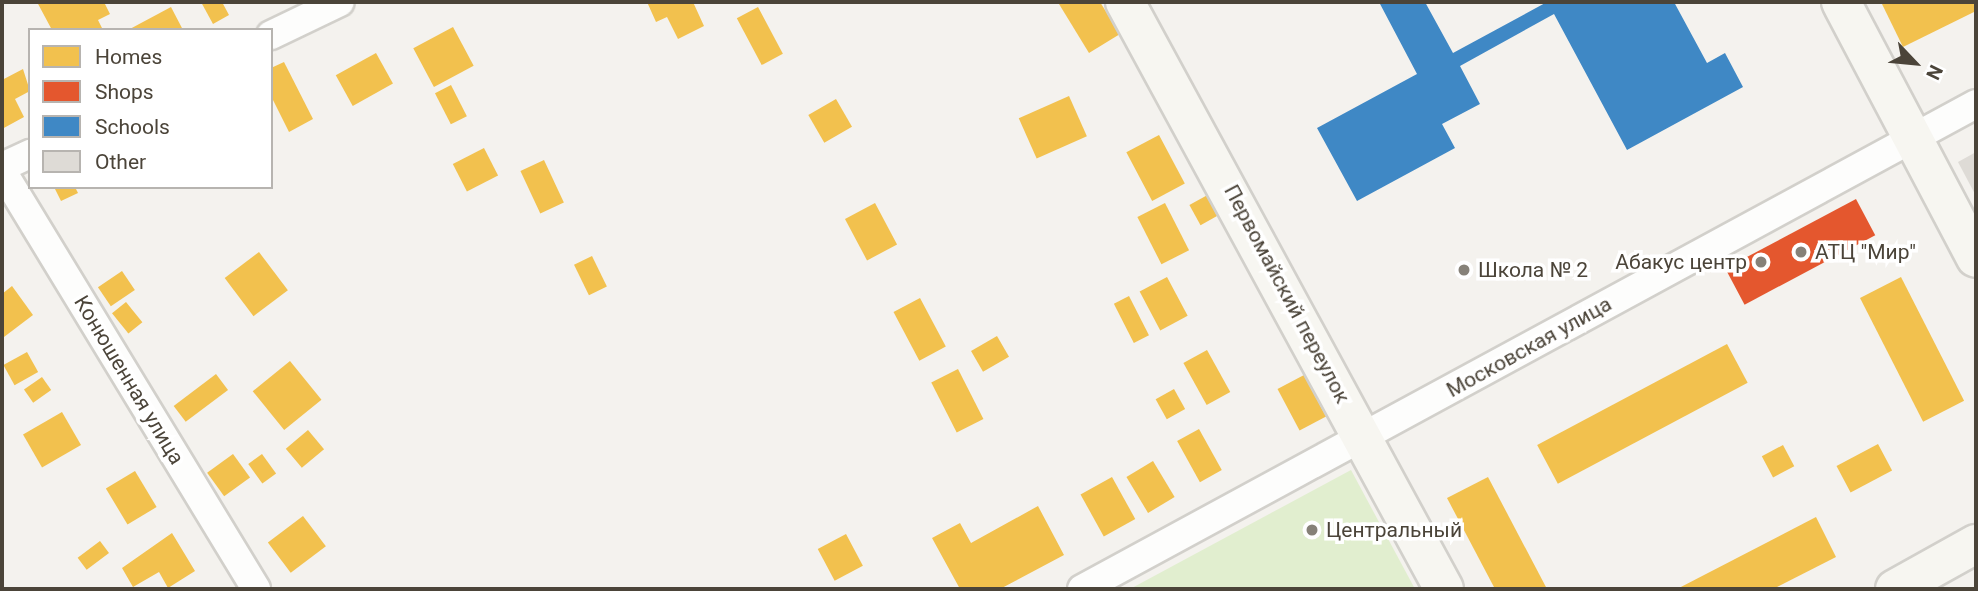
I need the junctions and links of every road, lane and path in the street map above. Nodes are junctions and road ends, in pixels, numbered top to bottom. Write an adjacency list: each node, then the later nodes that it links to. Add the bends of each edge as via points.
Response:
1 (340, 2): 4 (street)
2 (1125, 2): 10 (street, Первомайский переулок)
3 (1841, 2): 6 (street)
4 (273, 35)
5 (1976, 104): 6 (street, Московская улица)
6 (1913, 139): 9 (street); 10 (street, Московская улица)
7 (28, 155): 8 (street)
8 (2, 169): 12 (street, Конюшенная улица)
9 (1976, 258)
10 (1363, 438): 13 (street, Московская улица); 14 (street, Первомайский переулок)
11 (1976, 544): 15 (street)
12 (256, 589)
13 (1082, 589)
14 (1444, 589)
15 (1895, 589)

